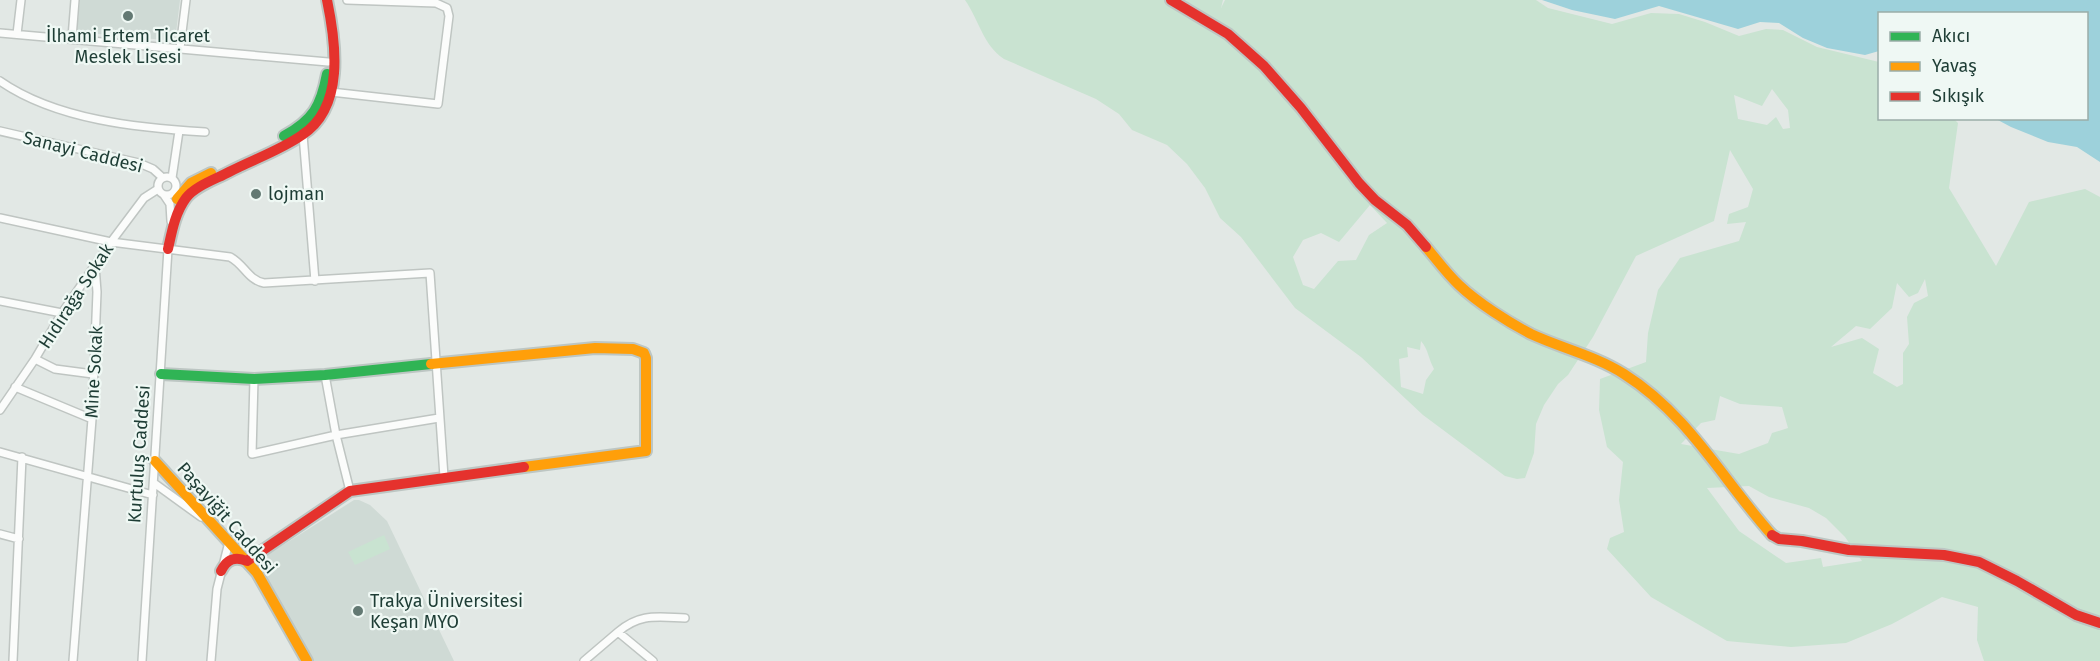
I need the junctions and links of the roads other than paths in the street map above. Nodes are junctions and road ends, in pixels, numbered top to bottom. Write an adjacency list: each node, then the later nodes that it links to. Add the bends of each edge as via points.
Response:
1 (21, 0): 9 (street)
2 (74, 0): 10 (street)
3 (186, 0): 11 (street)
4 (320, 0): 12 (street, Kurtuluş Caddesi)
5 (327, 0): 14 (street, Kurtuluş Caddesi, via 335,44)
6 (347, 0): 14 (street, via 436,3 447,8 438,104)
7 (1170, 0): 57 (street, via 1228,34 1264,66 1359,183 1407,225 1475,300 1530,333 1611,367 1656,399 1683,423 1753,514 1779,540 1849,550 1944,555 1979,562 2076,615)
8 (0, 33): 9 (street)
9 (17, 34): 10 (street)
10 (72, 38): 11 (street)
11 (180, 48): 12 (street)
12 (328, 62): 21 (street, Kurtuluş Caddesi, via 321,101 305,124)
13 (0, 81): 16 (street, via 67,111)
14 (331, 92): 18 (street, Kurtuluş Caddesi, via 321,118)
15 (0, 131): 19 (street, Sanayi Caddesi, via 139,163)
16 (178, 131): 17 (street); 20 (street)
17 (205, 132)
18 (303, 135): 26 (street, Kurtuluş Caddesi, via 187,196 176,214); 28 (street)
19 (163, 178): 20 (street); 22 (street)
20 (174, 180): 21 (street); 22 (street, via 173,194 168,196)
21 (191, 183): 24 (street, Kurtuluş Caddesi, via 177,198)
22 (160, 191): 24 (street, via 170,204); 25 (street, Hıdırağa Sokak, via 144,198)
23 (0, 218): 25 (street)
24 (171, 222): 26 (street, Kurtuluş Caddesi)
25 (111, 242): 26 (street); 27 (street, Hıdırağa Sokak)
26 (168, 249): 28 (street, via 230,257 258,282); 34 (street, Kurtuluş Caddesi)
27 (94, 266): 30 (street, Hıdırağa Sokak); 33 (street, Mine Sokak, via 97,292)
28 (315, 280): 32 (street, via 430,273)
29 (0, 301): 30 (street)
30 (62, 313): 31 (street, Hıdırağa Sokak)
31 (35, 359): 33 (street, via 55,369); 37 (street, Hıdırağa Sokak)
32 (437, 364): 35 (street); 39 (street); 46 (street, via 604,348 639,351 644,353 647,364 646,451)
33 (93, 374): 40 (street, Mine Sokak)
34 (161, 374): 36 (street); 44 (street, Kurtuluş Caddesi)
35 (325, 375): 36 (street); 41 (street)
36 (254, 379): 41 (street, via 252,454)
37 (15, 387): 38 (street, Hıdırağa Sokak); 40 (street)
38 (0, 410)
39 (439, 418): 41 (street); 46 (street)
40 (92, 419): 45 (street, Mine Sokak)
41 (336, 435): 48 (street)
42 (0, 452): 43 (street)
43 (22, 457): 45 (street); 52 (street)
44 (155, 461): 47 (street, Kurtuluş Caddesi); 50 (street, Paşayiğit Caddesi)
45 (88, 477): 49 (street); 60 (street, Mine Sokak)
46 (444, 477): 48 (street)
47 (154, 483): 49 (street, Kurtuluş Caddesi); 50 (street)
48 (350, 491): 54 (street)
49 (153, 495): 61 (street, Kurtuluş Caddesi)
50 (219, 531): 53 (street, Paşayiğit Caddesi)
51 (0, 534): 52 (street)
52 (19, 539): 59 (street)
53 (229, 542): 54 (street, Paşayiğit Caddesi); 55 (street)
54 (247, 561): 55 (street, via 230,560); 63 (street, Paşayiğit Caddesi, via 261,578)
55 (221, 571): 62 (street)
56 (685, 618): 58 (street, via 642,618)
57 (2100, 622)
58 (618, 632): 64 (street); 65 (street)
59 (13, 661)
60 (74, 661)
61 (142, 661)
62 (211, 661)
63 (307, 661)
64 (584, 661)
65 (653, 661)

